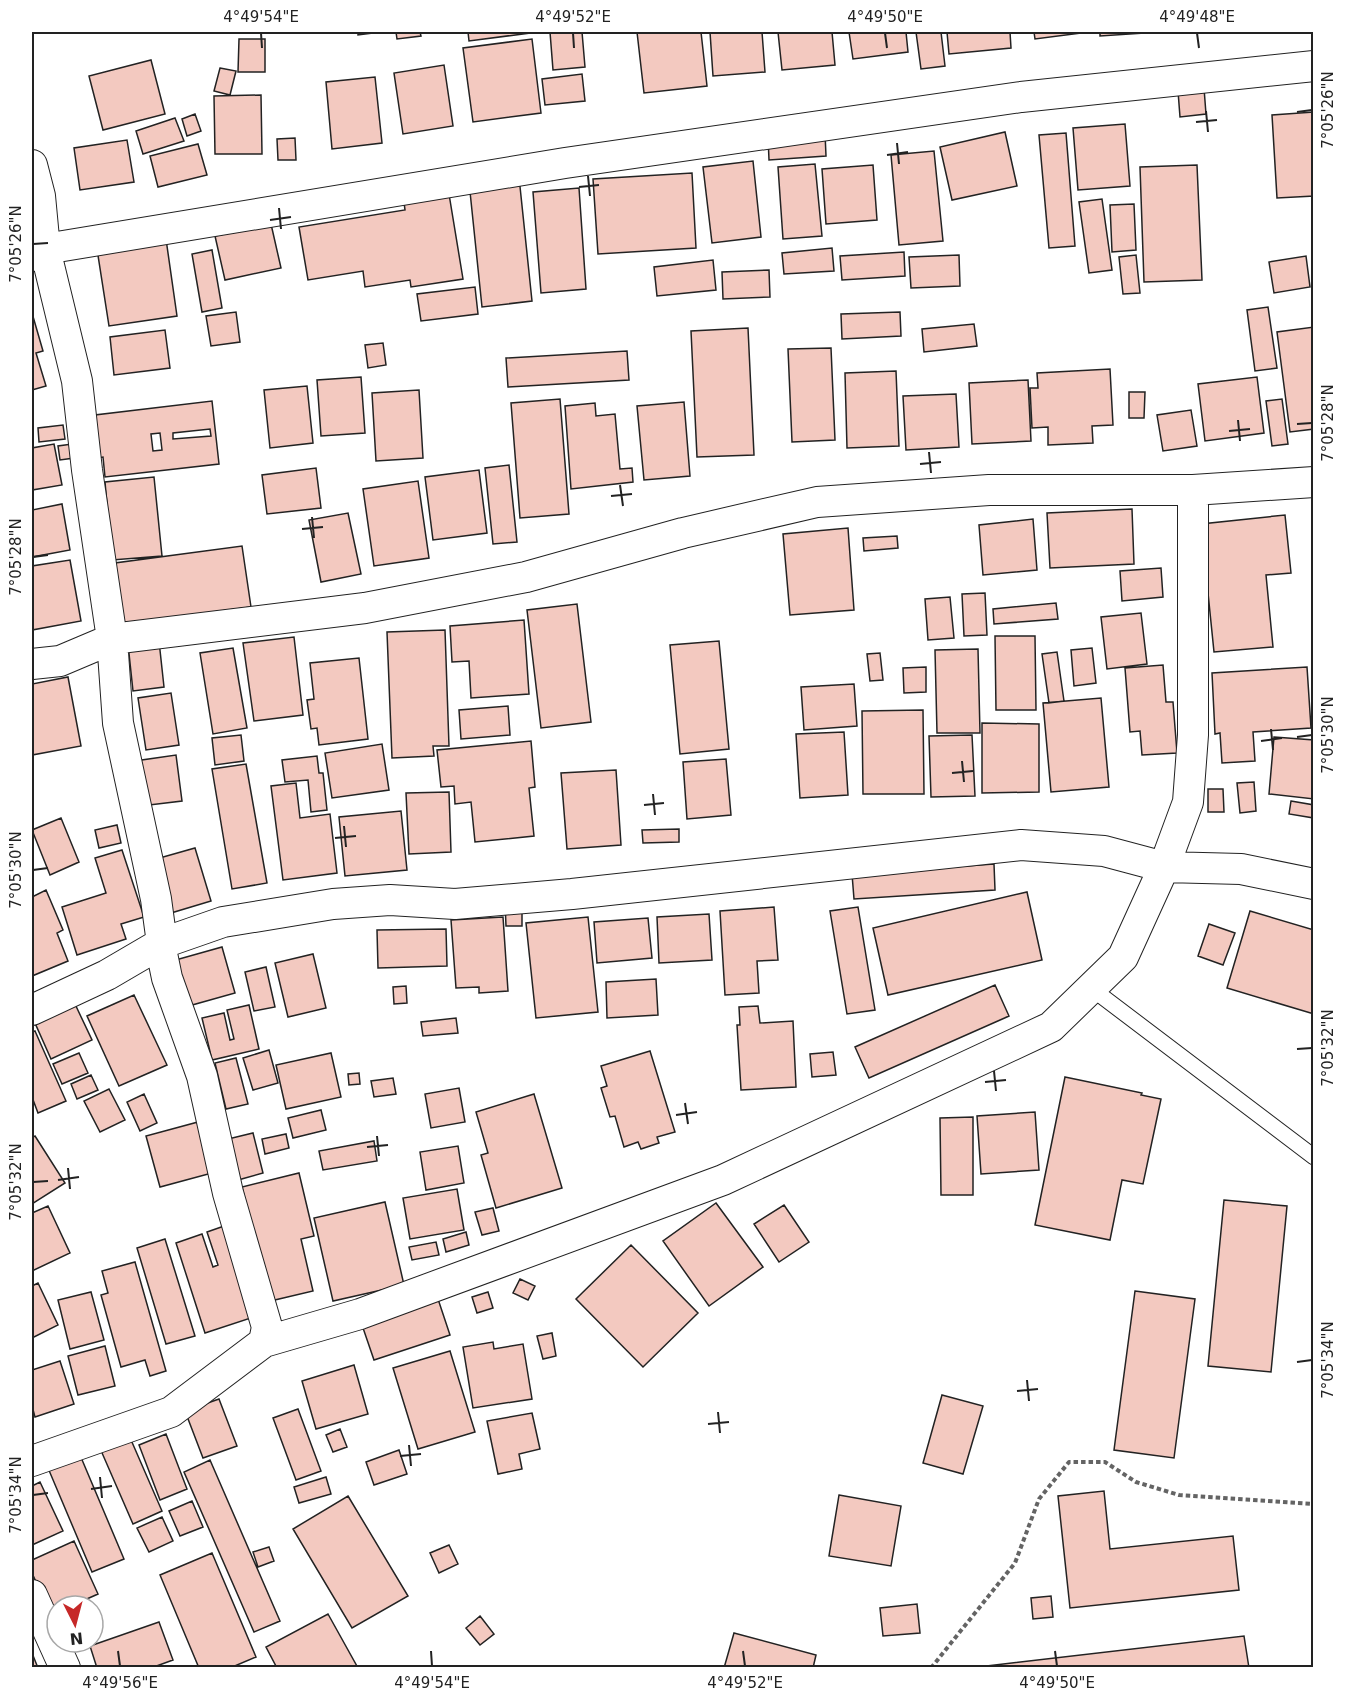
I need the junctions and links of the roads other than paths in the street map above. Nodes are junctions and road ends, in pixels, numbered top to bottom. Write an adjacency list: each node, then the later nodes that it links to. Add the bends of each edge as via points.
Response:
1 (1314, 66): 3 (street, via 986,102 554,165)
2 (32, 165): 3 (street, via 40,196)
3 (38, 252): 6 (street, via 77,381)
4 (1314, 482): 5 (street)
5 (1193, 490): 6 (street, via 988,490 817,502 514,579 365,608); 8 (street, via 1193,735 1188,802)
6 (112, 639): 7 (street, via 60,661); 10 (street, via 118,723 156,899)
7 (32, 663)
8 (1164, 867): 9 (street, via 1241,869); 10 (street, via 1104,851 1021,845 537,897 455,904 390,900 333,904 223,922); 11 (street, via 1122,957)
9 (1314, 884)
10 (159, 944): 12 (street, via 107,975); 14 (street, via 202,1076 228,1192 267,1328)
11 (1091, 988): 13 (lane); 14 (street, via 1051,1027 723,1180 360,1314)
12 (32, 1010)
13 (1314, 1157)
14 (264, 1342): 15 (street, via 171,1412)
15 (32, 1461)
16 (32, 1595): 17 (street)
17 (65, 1668)

